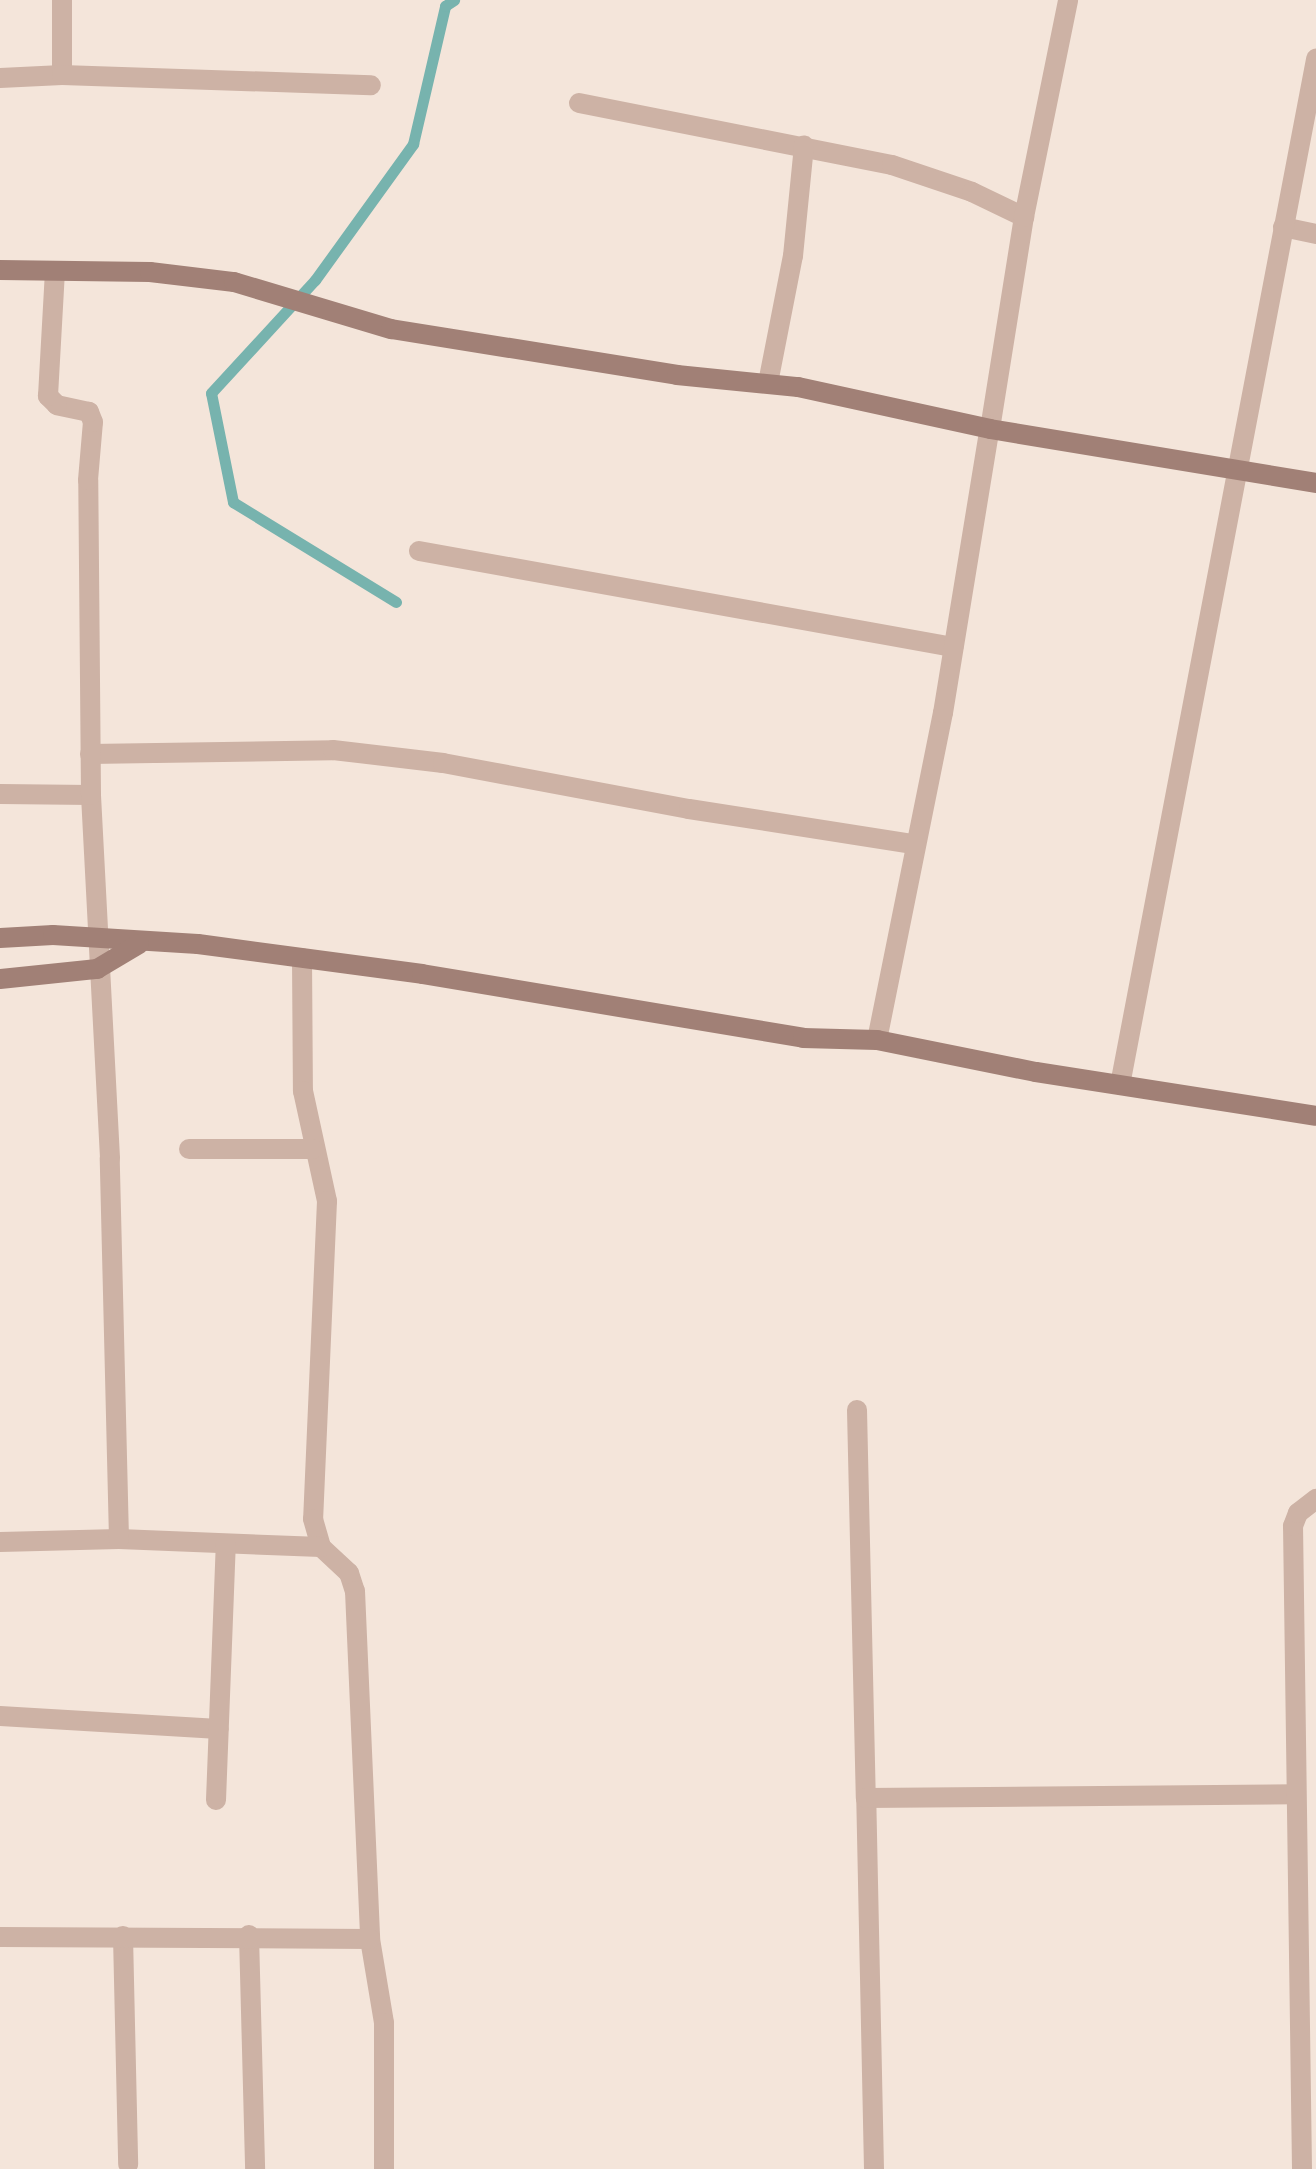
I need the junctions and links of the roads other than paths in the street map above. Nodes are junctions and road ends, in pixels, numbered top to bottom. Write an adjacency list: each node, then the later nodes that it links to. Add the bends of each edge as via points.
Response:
1 (62, 0): 4 (street)
2 (1068, 0): 9 (street)
3 (1316, 59): 10 (street)
4 (62, 75): 5 (street); 6 (street)
5 (0, 78)
6 (371, 85)
7 (579, 103): 8 (street)
8 (804, 146): 9 (street, via 892,165 972,192); 14 (street, via 793,256)
9 (1024, 217): 15 (street)
10 (1283, 227): 11 (street); 16 (street)
11 (1316, 234)
12 (0, 270): 13 (street)
13 (55, 271): 14 (street, via 150,272 234,282 391,329 677,375); 20 (street, via 48,396 57,405 89,412 93,422 88,480)
14 (768, 383): 15 (street)
15 (990, 427): 16 (street); 19 (street)
16 (1241, 471): 17 (street); 31 (street, via 1180,759)
17 (1316, 483)
18 (419, 551): 19 (street)
19 (953, 647): 23 (street)
20 (90, 754): 22 (street); 23 (street, via 333,750 443,763)
21 (0, 794): 22 (street)
22 (91, 795): 25 (street)
23 (913, 844): 30 (street)
24 (0, 938): 25 (street)
25 (96, 938): 26 (street); 28 (street)
26 (139, 944): 27 (street, via 198,944); 28 (street)
27 (302, 958): 30 (street, via 803,1038); 34 (street, via 303,1091)
28 (97, 969): 29 (street); 37 (street, via 110,1158)
29 (0, 979)
30 (877, 1040): 31 (street)
31 (1120, 1085): 32 (street)
32 (1316, 1116)
33 (189, 1149): 34 (street)
34 (313, 1149): 40 (street, via 327,1201 313,1519)
35 (857, 1410): 44 (street)
36 (1316, 1499): 43 (street, via 1298,1513 1293,1526)
37 (119, 1539): 38 (street); 39 (street)
38 (0, 1542)
39 (226, 1544): 40 (street); 42 (street)
40 (321, 1547): 49 (street, via 349,1573 355,1591)
41 (0, 1716): 42 (street)
42 (219, 1729): 45 (street)
43 (1295, 1794): 44 (street); 55 (street)
44 (866, 1798): 54 (street)
45 (216, 1800)
46 (249, 1935): 47 (street); 49 (street); 52 (street)
47 (123, 1936): 48 (street); 50 (street)
48 (0, 1937)
49 (370, 1939): 53 (street, via 384,2023)
50 (128, 2164)
51 (1316, 2168): 55 (street)
52 (255, 2169)
53 (384, 2169)
54 (874, 2169)
55 (1302, 2169)

